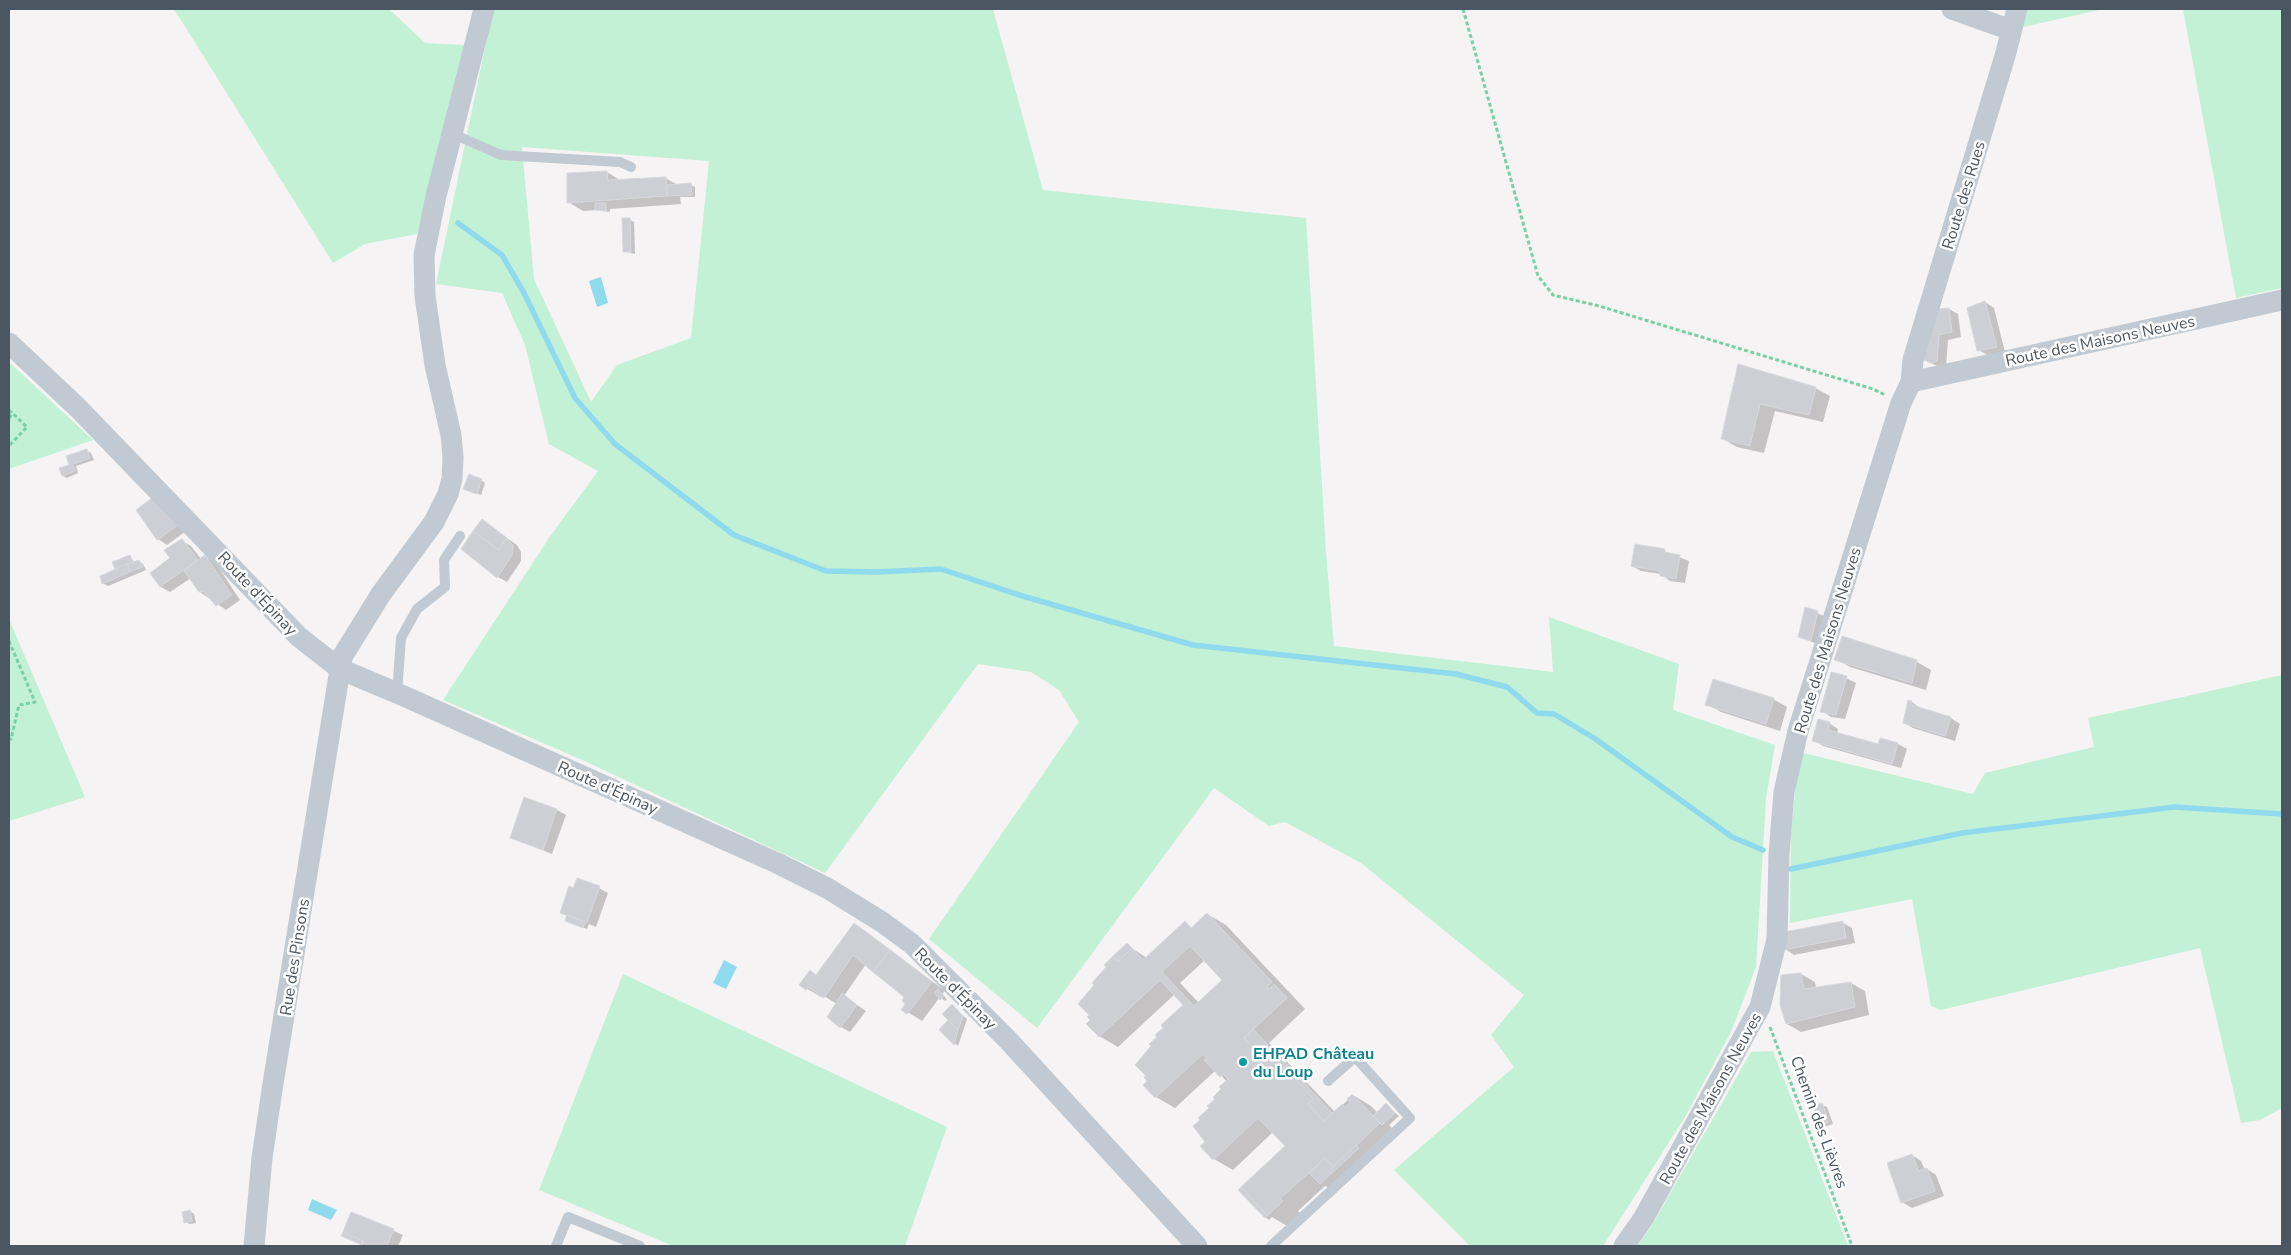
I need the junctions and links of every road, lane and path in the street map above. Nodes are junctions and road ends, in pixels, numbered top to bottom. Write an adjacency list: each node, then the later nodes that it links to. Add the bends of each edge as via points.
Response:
1 (484, 9): 6 (street, Rue des Pinsons)
2 (1463, 9): 11 (path, via 1538,276 1553,296 1599,306 1874,389)
3 (1952, 9): 5 (street)
4 (2017, 9): 5 (street, Route des Rues)
5 (2011, 30): 10 (street, Route des Rues, via 1913,360)
6 (453, 134): 7 (lane, via 501,155 620,162); 18 (street, Rue des Pinsons, via 424,255 435,366 453,458 452,479 434,522 358,629 342,657)
7 (631, 167)
8 (2282, 300): 10 (street, Route des Maisons Neuves)
9 (9, 343): 18 (street, Route d'Épinay, via 78,408 299,637)
10 (1911, 382): 11 (street, Route des Maisons Neuves)
11 (1901, 403): 21 (street, Route des Maisons Neuves, via 1798,731 1784,792 1777,939)
12 (9, 410): 13 (path)
13 (12, 413): 14 (path); 15 (path, via 27,427)
14 (9, 418)
15 (10, 445)
16 (460, 536): 19 (lane, via 444,560 445,587 417,609 402,638)
17 (9, 641): 20 (path, via 35,702 19,705)
18 (340, 669): 19 (street, Route d'Épinay); 23 (street, Rue des Pinsons, via 270,1108)
19 (397, 693): 26 (street, Route d'Épinay, via 777,863 827,888 882,922 912,944 960,990)
20 (9, 738)
21 (1760, 1007): 28 (street, Route des Maisons Neuves, via 1643,1219); 29 (path, Chemin des Lièvres, via 1775,1035)
22 (1328, 1082): 27 (lane, via 1355,1057 1410,1118)
23 (254, 1246)
24 (556, 1246): 25 (lane, via 568,1216)
25 (640, 1246)
26 (1197, 1246)
27 (1271, 1246)
28 (1624, 1246)
29 (1852, 1246)

